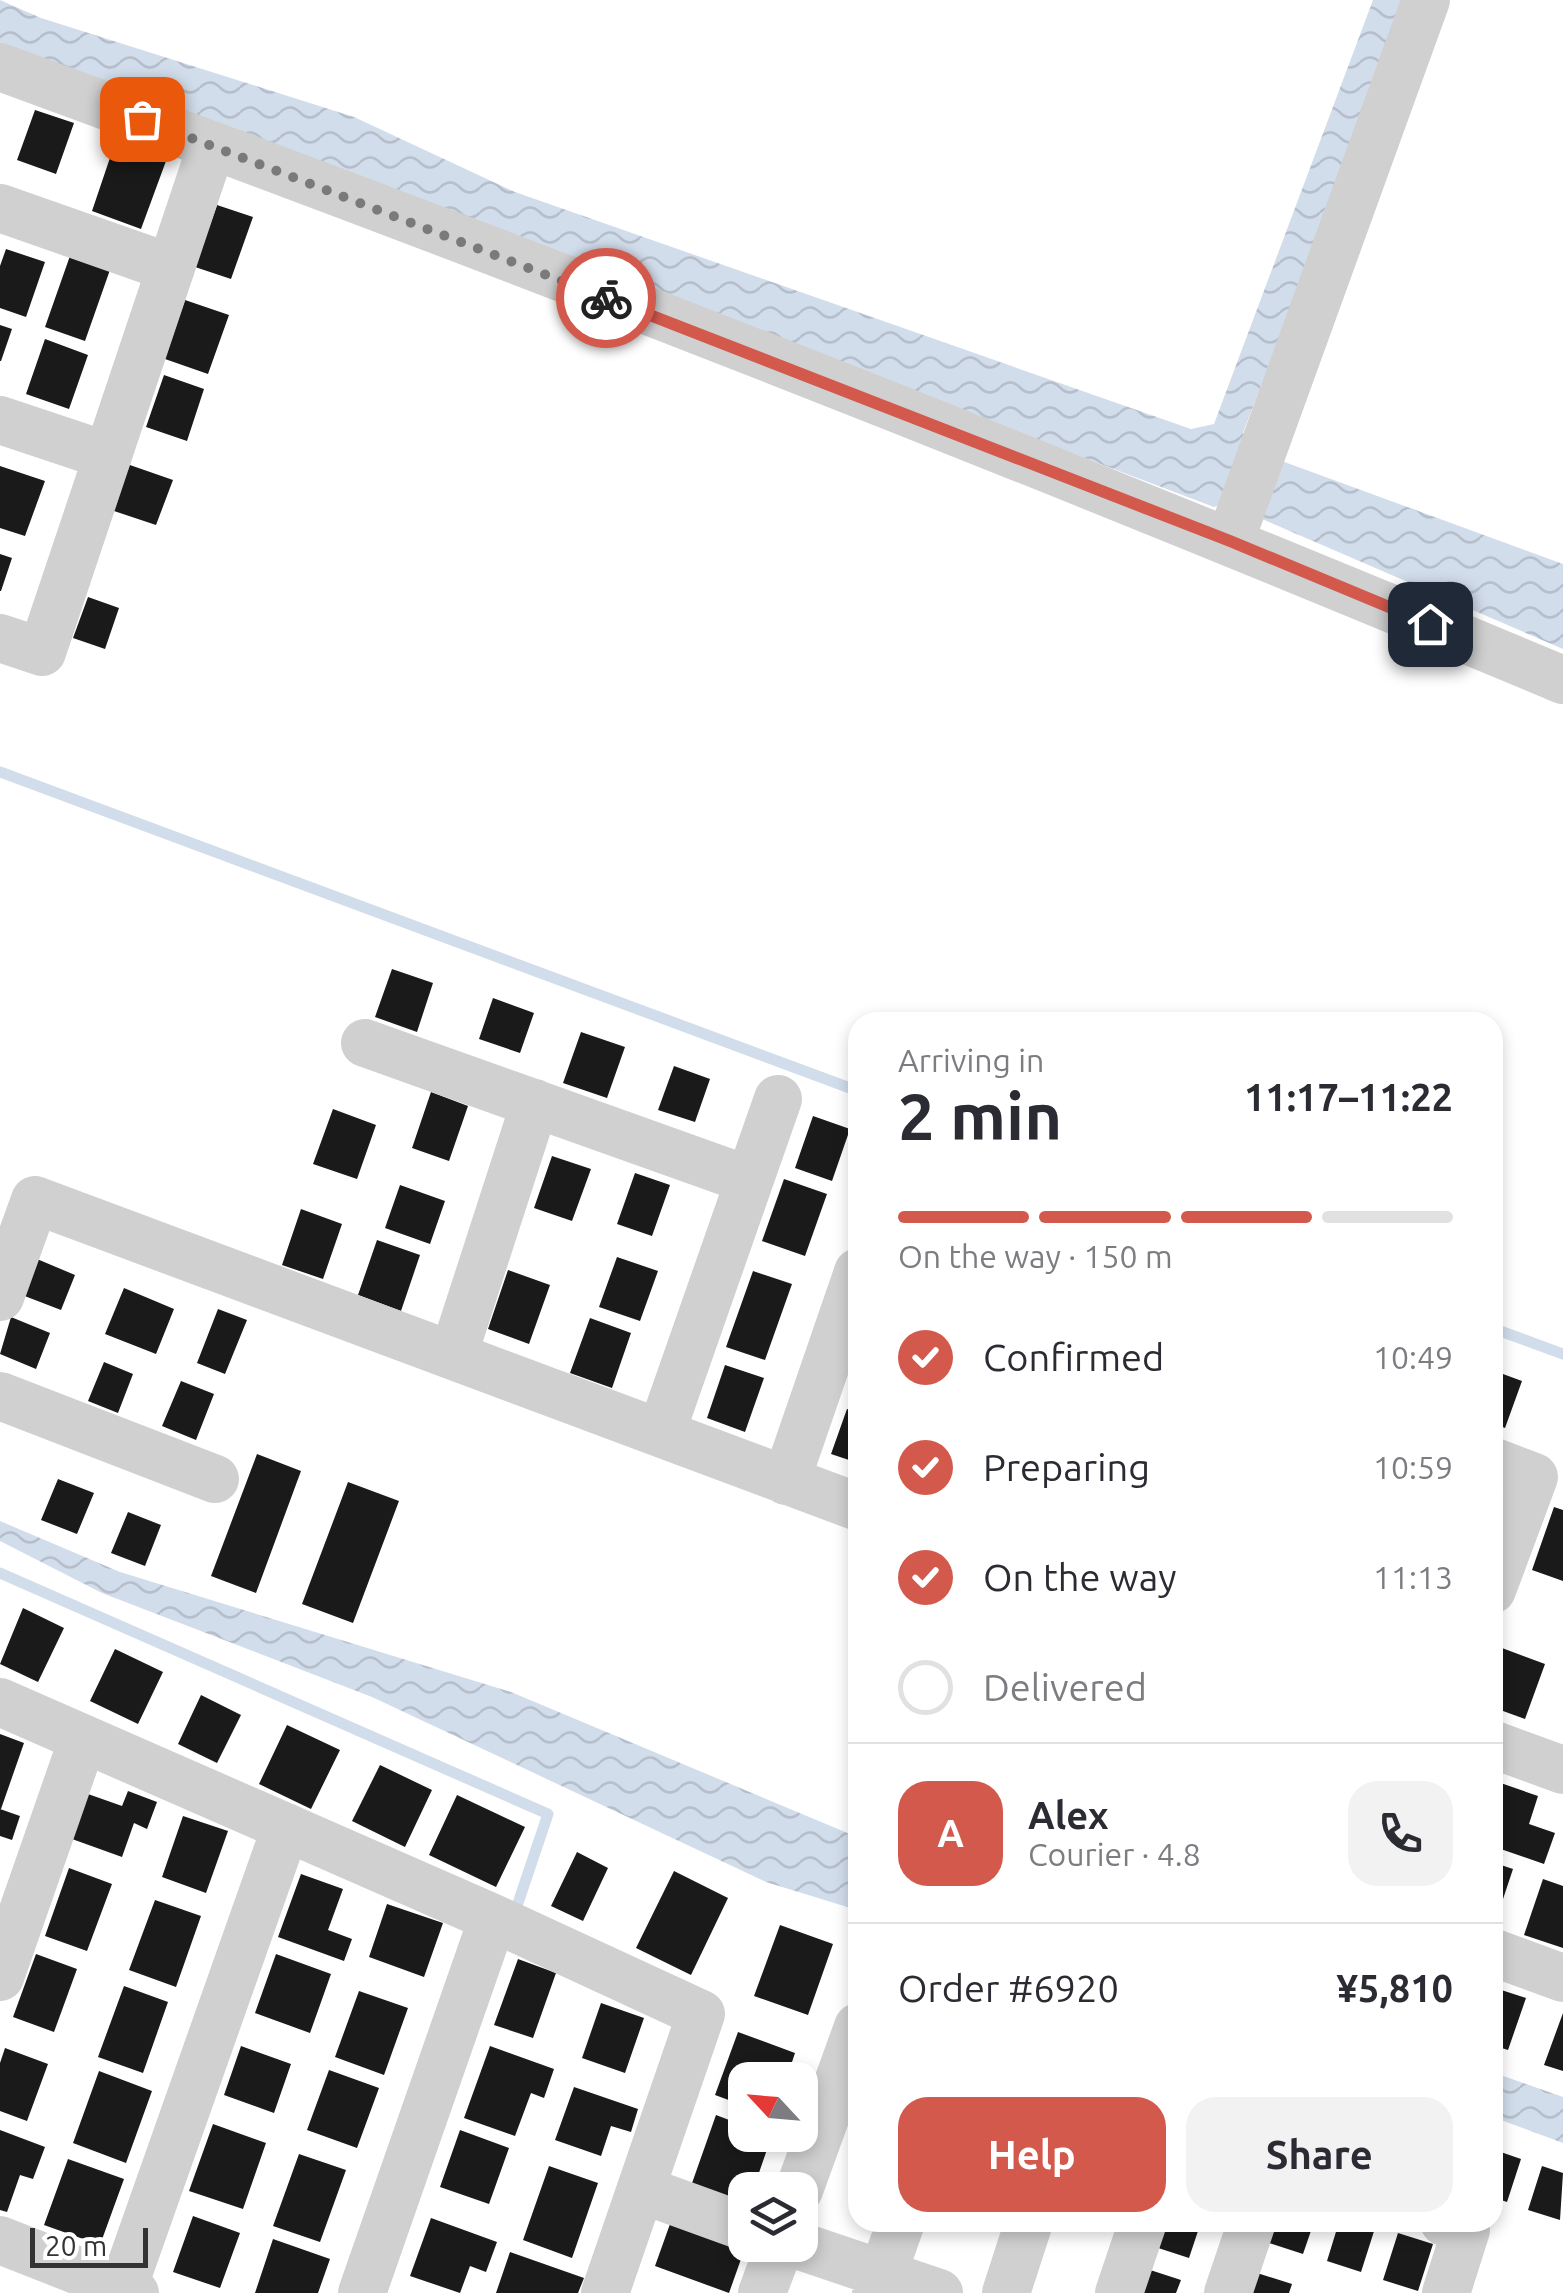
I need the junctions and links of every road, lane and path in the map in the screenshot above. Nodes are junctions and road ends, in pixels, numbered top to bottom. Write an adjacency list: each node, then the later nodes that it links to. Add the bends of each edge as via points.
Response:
1 (1426, 0): 8 (street)
2 (0, 68): 3 (street)
3 (212, 145): 5 (street); 8 (street)
4 (0, 208): 5 (street)
5 (171, 268): 7 (street)
6 (0, 420): 7 (street)
7 (108, 456): 9 (street, via 42,652)
8 (1230, 541): 10 (street)
9 (0, 638)
10 (1563, 680)
11 (365, 1042): 13 (street)
12 (778, 1099): 14 (street)
13 (535, 1104): 14 (street); 18 (street)
14 (749, 1180): 20 (street)
15 (17, 1194): 16 (street); 18 (street)
16 (0, 1297)
17 (848, 1301): 23 (street)
18 (453, 1356): 20 (street)
19 (0, 1396): 22 (street)
20 (660, 1433): 23 (street)
21 (1503, 1465): 25 (street, via 1534,1477)
22 (215, 1479)
23 (786, 1480): 24 (street)
24 (848, 1503)
25 (1503, 1560)
26 (0, 1702): 27 (street)
27 (83, 1739): 30 (street); 33 (street)
28 (1503, 1748): 29 (street)
29 (1563, 1770)
30 (286, 1827): 31 (street); 48 (street)
31 (505, 1924): 37 (street, via 701,2014); 49 (street)
32 (1503, 1956): 34 (street)
33 (0, 1977)
34 (1563, 1978)
35 (848, 2055): 36 (street)
36 (806, 2172)
37 (643, 2190): 38 (street); 50 (street)
38 (728, 2220)
39 (898, 2232): 47 (street)
40 (1027, 2232): 53 (street)
41 (1139, 2232): 54 (street)
42 (1249, 2232): 55 (street)
43 (1465, 2232): 56 (street)
44 (0, 2240): 48 (street)
45 (818, 2255): 47 (street)
46 (774, 2262): 51 (street)
47 (880, 2283): 52 (street)
48 (129, 2291)
49 (362, 2293)
50 (605, 2293)
51 (762, 2293)
52 (939, 2293)
53 (1006, 2293)
54 (1118, 2293)
55 (1228, 2293)
56 (1446, 2293)

